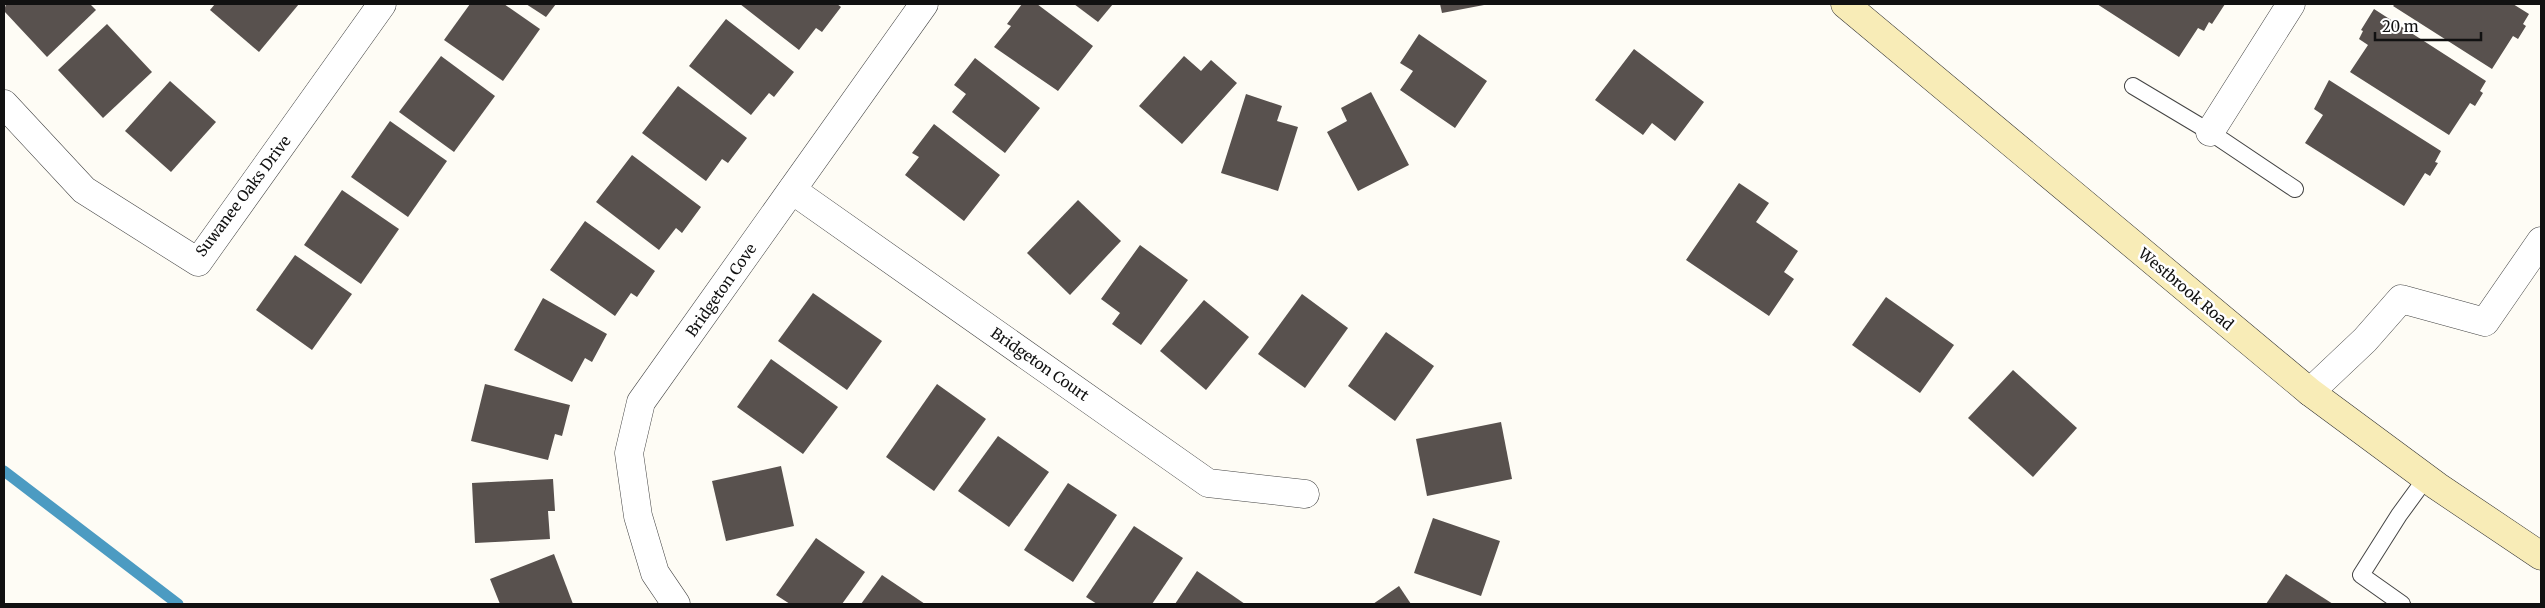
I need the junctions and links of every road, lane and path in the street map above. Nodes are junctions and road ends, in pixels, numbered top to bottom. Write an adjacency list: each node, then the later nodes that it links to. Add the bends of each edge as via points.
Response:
1 (382, 4): 6 (street, Suwanee Oaks Drive, via 198,262 84,190)
2 (924, 4): 8 (street, Bridgeton Cove)
3 (1845, 4): 11 (street, Westbrook Road)
4 (2292, 4): 7 (street)
5 (2133, 86): 7 (lane)
6 (4, 104)
7 (2210, 132): 9 (lane)
8 (792, 190): 13 (street, Bridgeton Court, via 1208,483); 15 (street, Bridgeton Cove, via 641,402 629,453 638,516 655,572)
9 (2295, 190)
10 (2541, 241): 11 (street, via 2485,322 2401,299 2365,340)
11 (2310, 392): 12 (street, Westbrook Road)
12 (2426, 478): 14 (street, Westbrook Road); 16 (lane, via 2361,575)
13 (1305, 494)
14 (2541, 556)
15 (676, 604)
16 (2402, 604)

